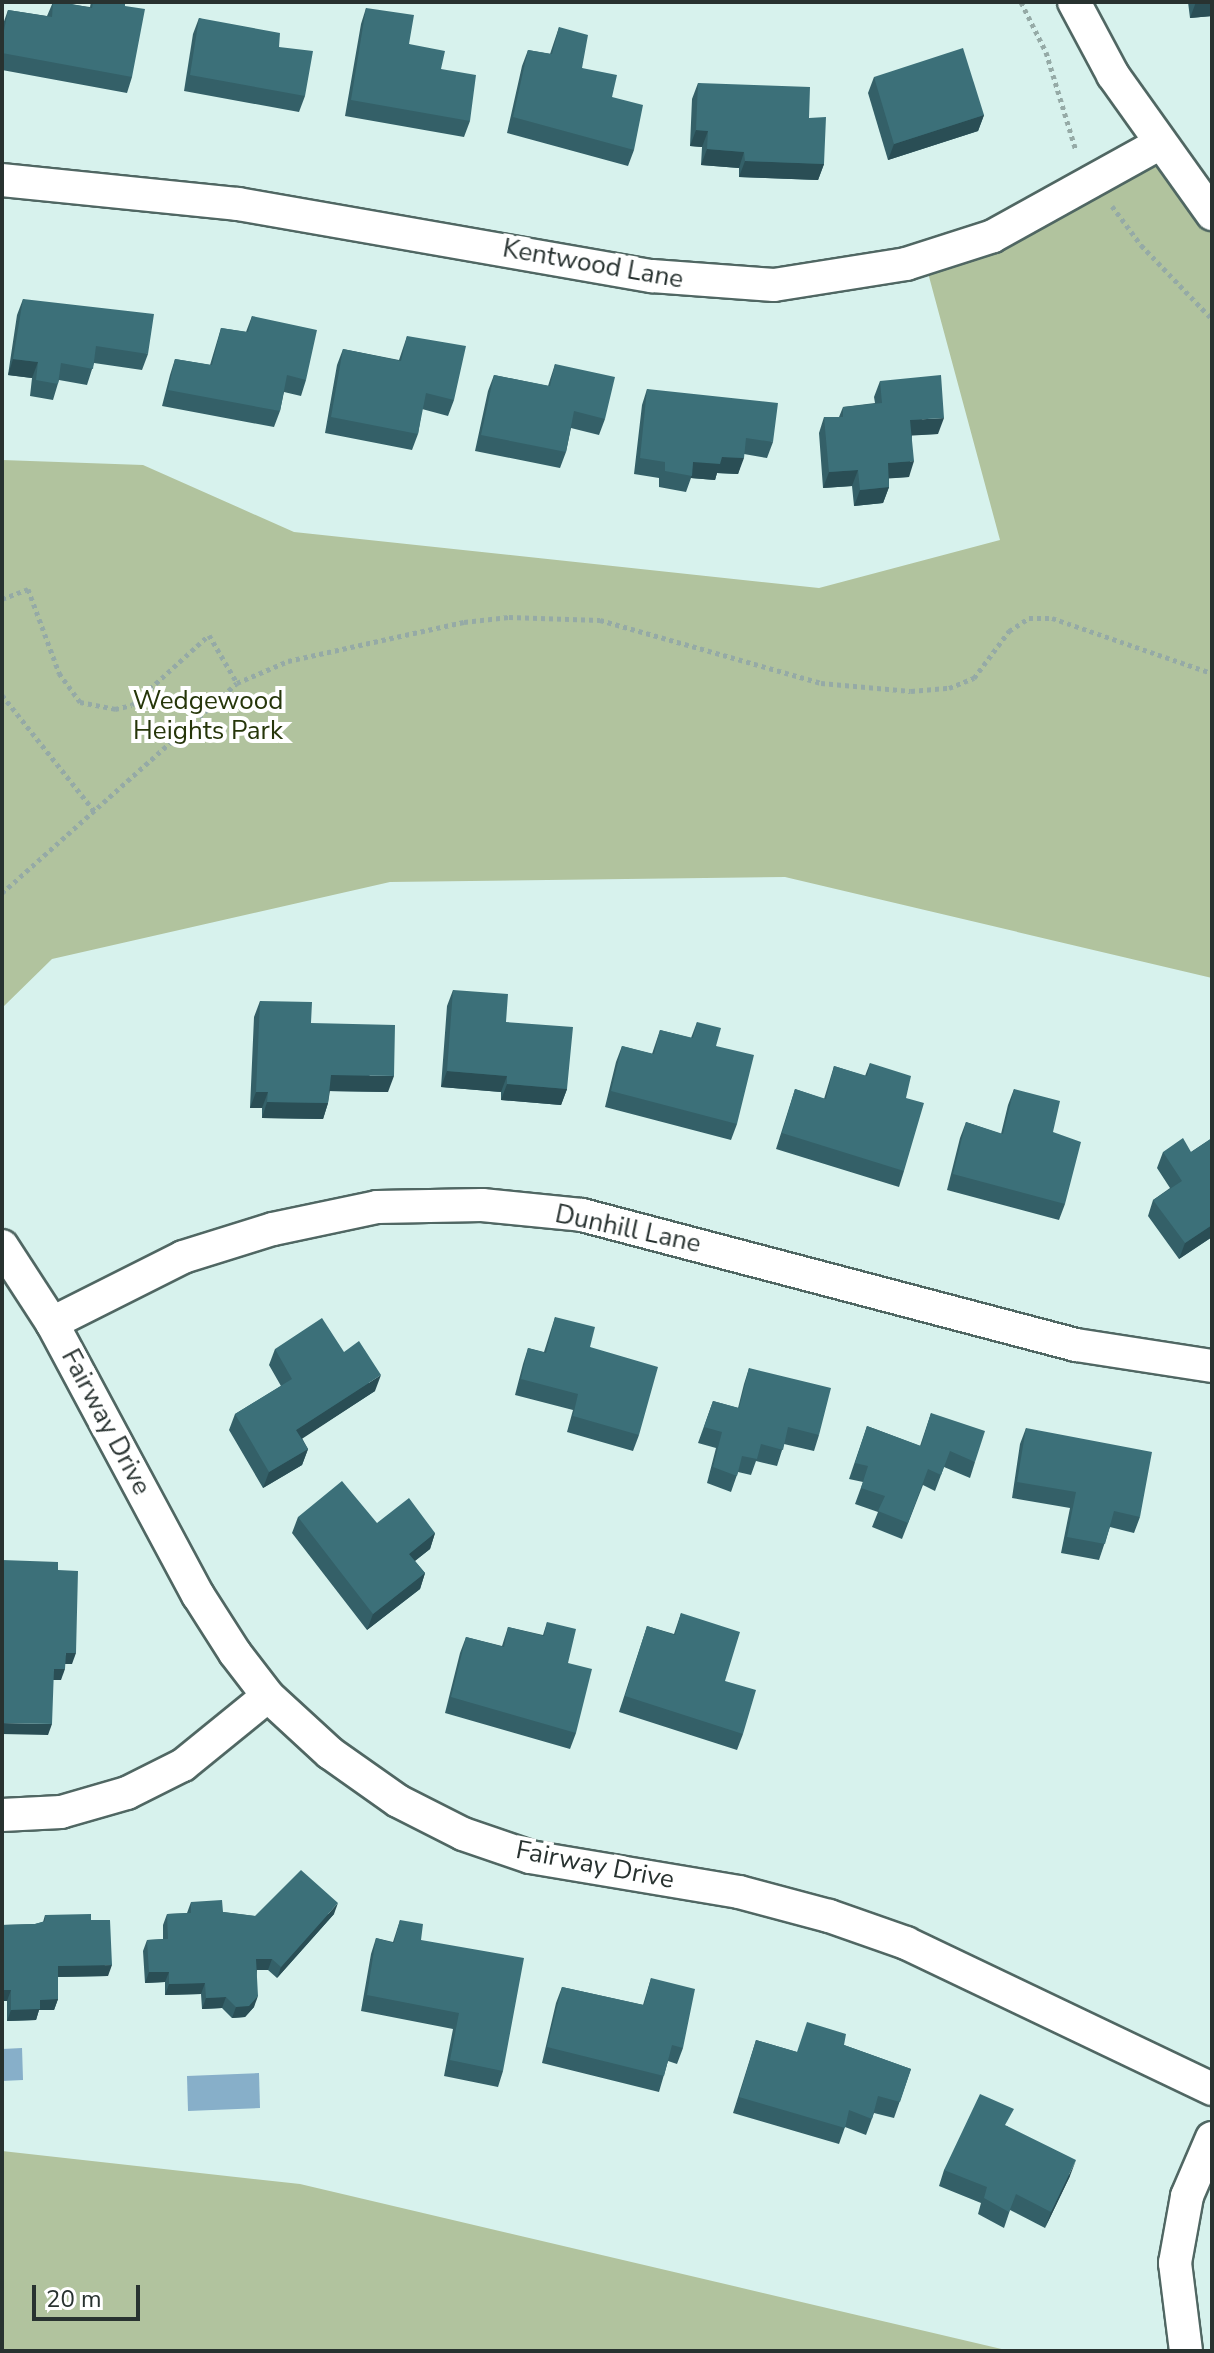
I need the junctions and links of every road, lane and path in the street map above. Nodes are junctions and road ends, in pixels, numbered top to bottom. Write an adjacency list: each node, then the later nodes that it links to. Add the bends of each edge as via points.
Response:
1 (1021, 2): 4 (path, via 1046,52)
2 (1074, 2): 3 (street)
3 (1159, 144): 5 (street, Kentwood Lane, via 993,236 906,264 774,285 652,276 238,204); 7 (street)
4 (1076, 152)
5 (2, 180)
6 (1119, 214): 8 (path)
7 (1212, 214)
8 (1212, 319)
9 (2, 599): 11 (path, via 28,589 59,673 80,702 115,709 132,705 209,635)
10 (1212, 673): 11 (path, via 1052,618 1029,618 1009,631 974,678 949,688 868,690 821,683 600,620 509,617 288,661)
11 (237, 683): 13 (path)
12 (2, 695): 13 (path)
13 (96, 813): 14 (path)
14 (2, 893)
15 (2, 1246): 16 (street, Fairway Drive)
16 (52, 1323): 17 (street, Dunhill Lane, via 183,1257 273,1229 377,1207 482,1205 582,1215 1076,1345); 18 (street, Fairway Drive, via 198,1595)
17 (1212, 1366)
18 (268, 1696): 19 (street, via 198,1755 144,1786 84,1807); 20 (street, Fairway Drive, via 330,1753 379,1788 463,1834 530,1857 739,1892 829,1916 906,1943)
19 (2, 1815)
20 (1212, 2089)
21 (1212, 2138): 22 (street, via 1187,2196 1175,2263)
22 (1186, 2351)

